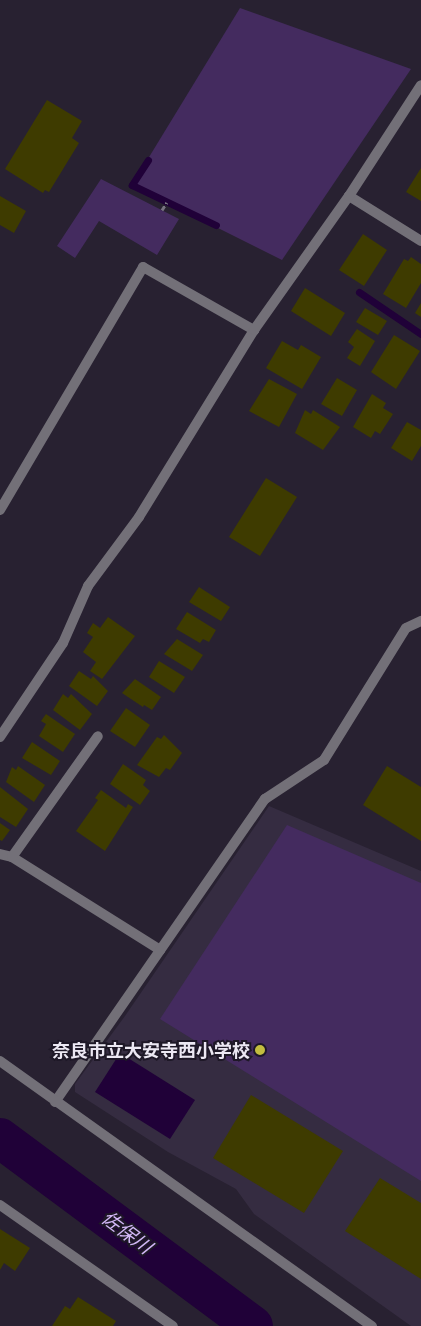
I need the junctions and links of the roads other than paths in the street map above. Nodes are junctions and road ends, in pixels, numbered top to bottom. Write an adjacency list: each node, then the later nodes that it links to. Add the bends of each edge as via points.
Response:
1 (421, 84): 2 (street)
2 (349, 196): 3 (street); 4 (street)
3 (421, 241)
4 (254, 330): 5 (street, via 143,267); 8 (street, via 139,517 88,586 63,643)
5 (0, 510)
6 (421, 621): 11 (street, via 406,628 324,760 265,799)
7 (98, 736): 10 (street)
8 (0, 737)
9 (0, 854): 10 (street)
10 (12, 857): 11 (street)
11 (160, 950): 13 (street)
12 (0, 1061): 13 (street)
13 (54, 1102): 16 (street)
14 (0, 1205): 15 (street)
15 (173, 1326)
16 (372, 1326)

